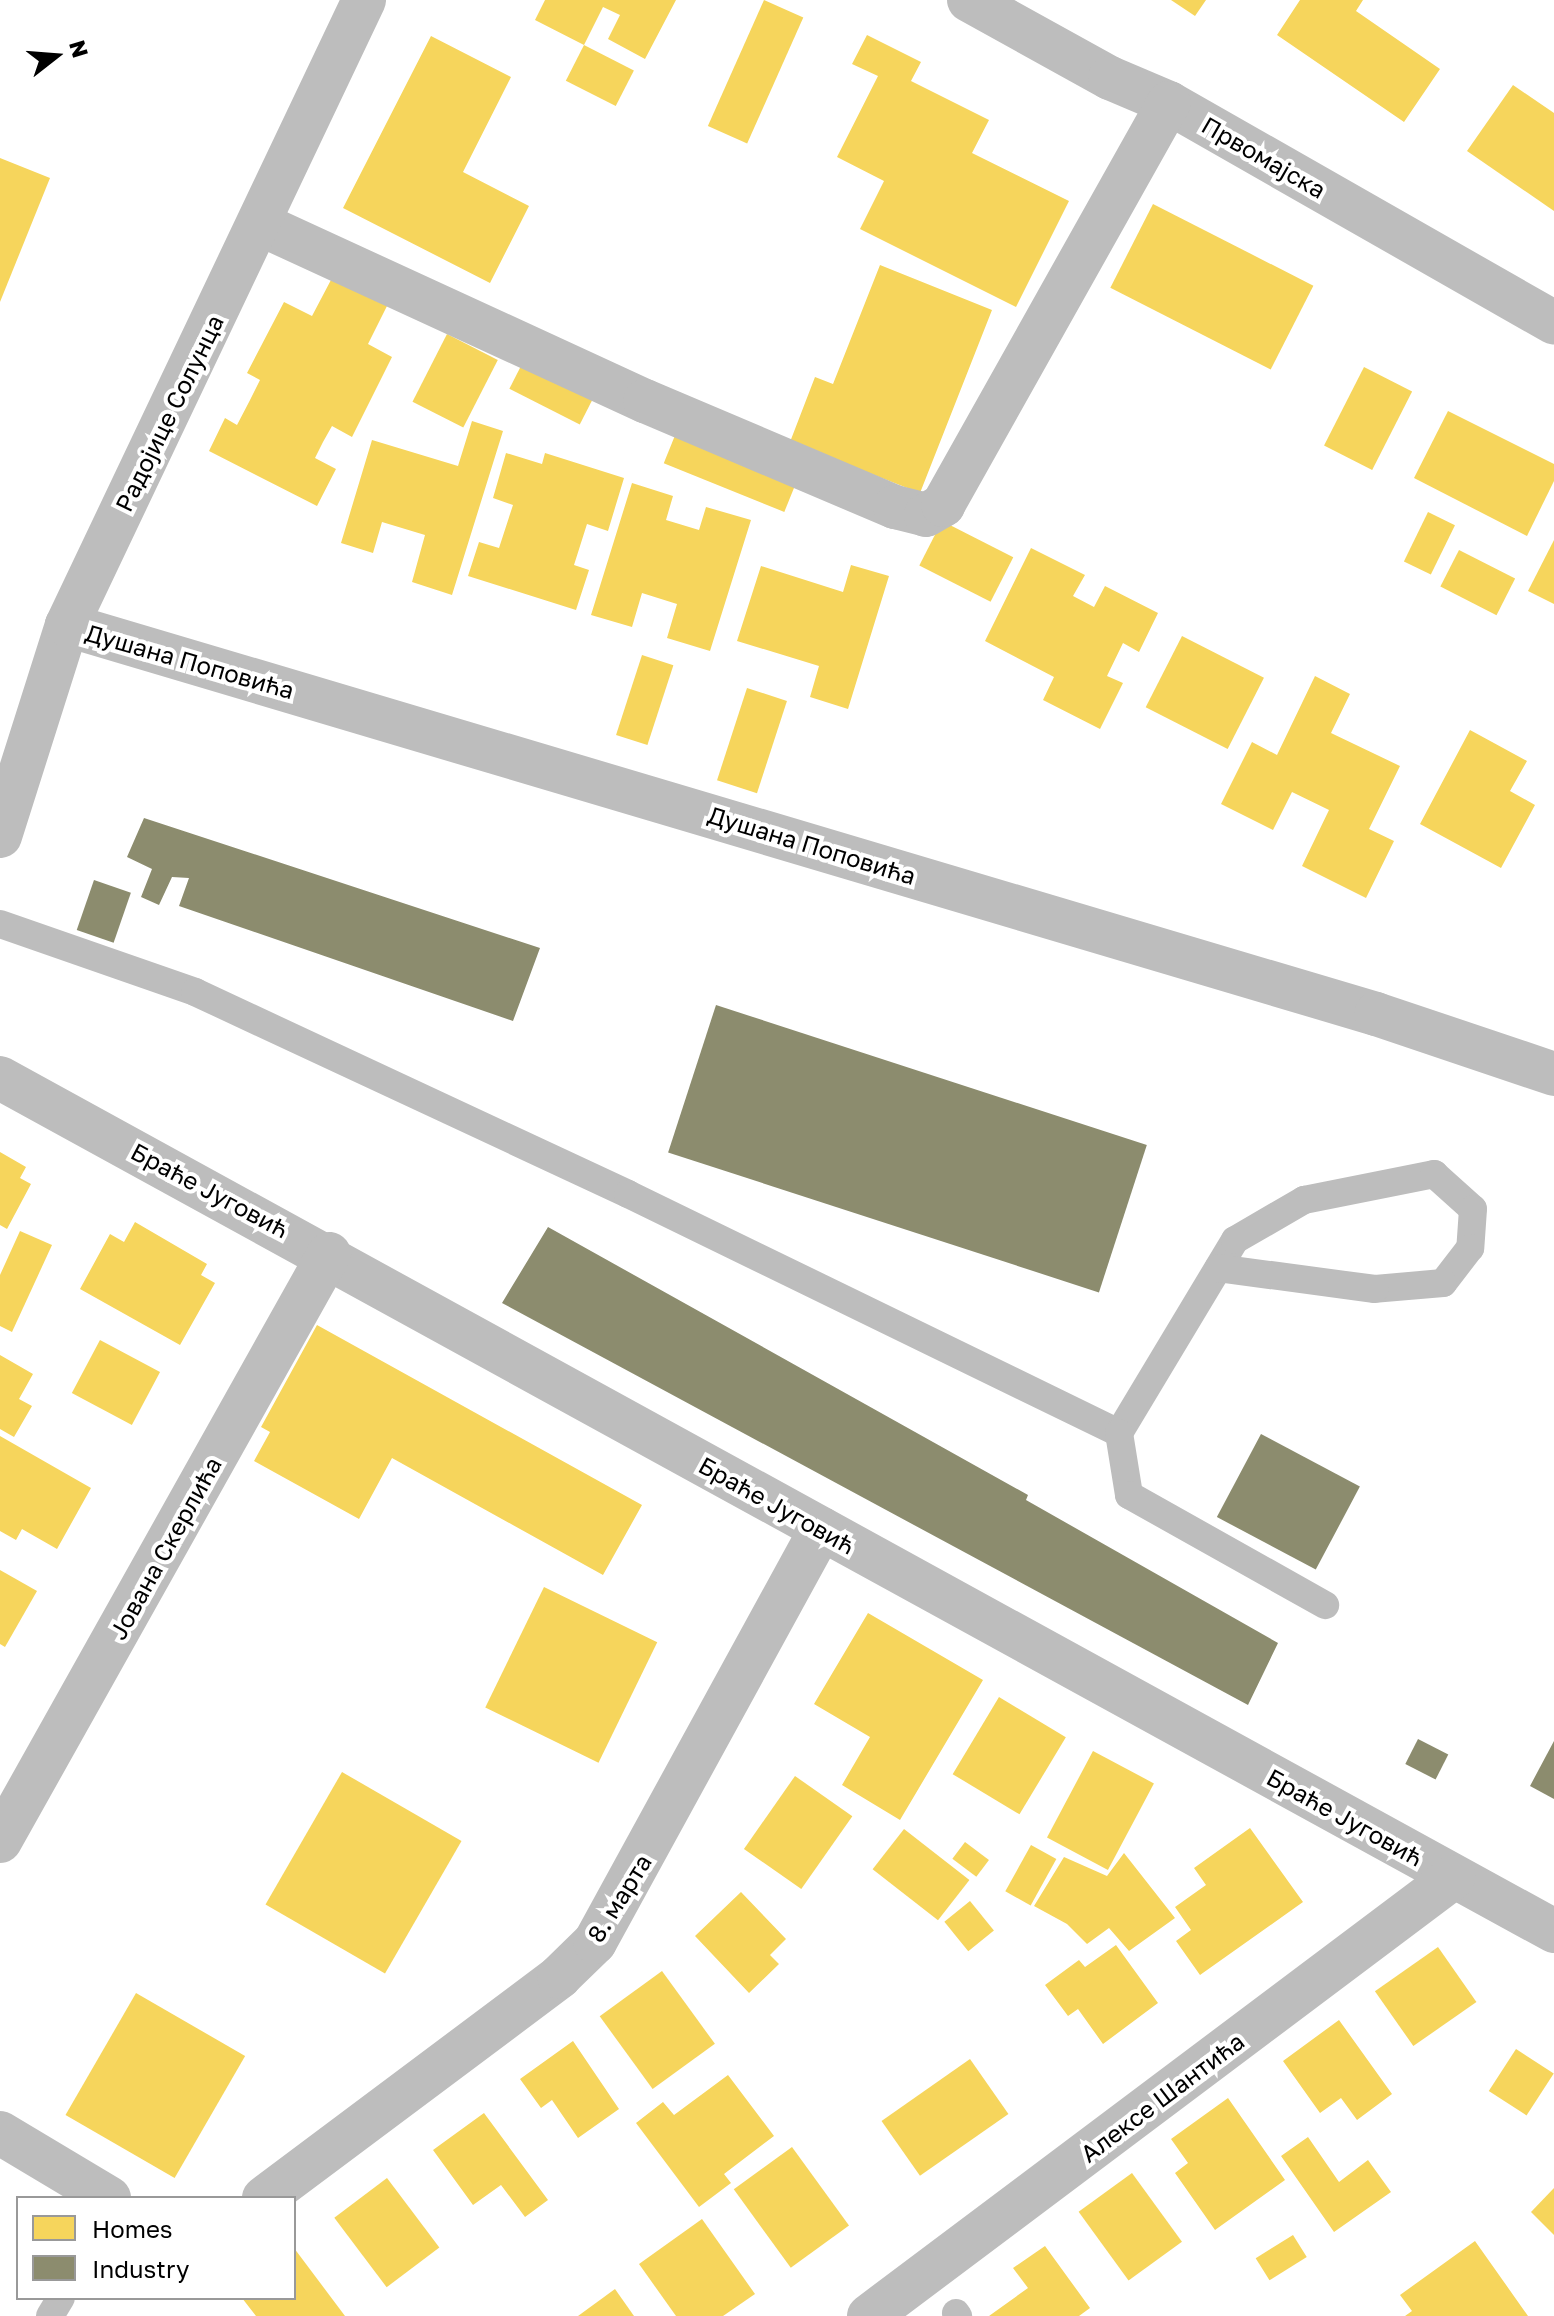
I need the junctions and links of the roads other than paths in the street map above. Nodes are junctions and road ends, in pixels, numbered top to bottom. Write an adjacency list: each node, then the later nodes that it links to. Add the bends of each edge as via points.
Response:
1 (364, 0): 4 (street, Радојице Солунца)
2 (969, 0): 3 (street, Првомајска, via 1110,78)
3 (1169, 103): 4 (street, via 943,505 926,515 895,507 645,401); 5 (street, Првомајска)
4 (260, 224): 6 (street, Радојице Солунца)
5 (1554, 323)
6 (67, 625): 7 (street, Радојице Солунца); 9 (street, Душана Поповића, via 1360,1010)
7 (0, 836)
8 (0, 924): 13 (lane, via 195,992 628,1194)
9 (1554, 1074)
10 (0, 1078): 11 (street, Браће Југовић)
11 (329, 1254): 14 (street, Браће Југовић); 16 (street, Јована Скерлића)
12 (1218, 1268): 12 (lane, via 1235,1240 1304,1200 1434,1174 1473,1209 1470,1248 1443,1283 1375,1289); 13 (lane)
13 (1119, 1433): 15 (lane, via 1129,1495)
14 (821, 1529): 17 (street, Браће Југовић); 21 (street, 8. марта, via 595,1942 559,1977)
15 (1325, 1605)
16 (0, 1841)
17 (1454, 1877): 18 (street, Браће Југовић); 22 (street, Алексе Шантића)
18 (1554, 1931)
19 (0, 2133): 20 (street)
20 (106, 2196)
21 (267, 2196)
22 (869, 2316)

